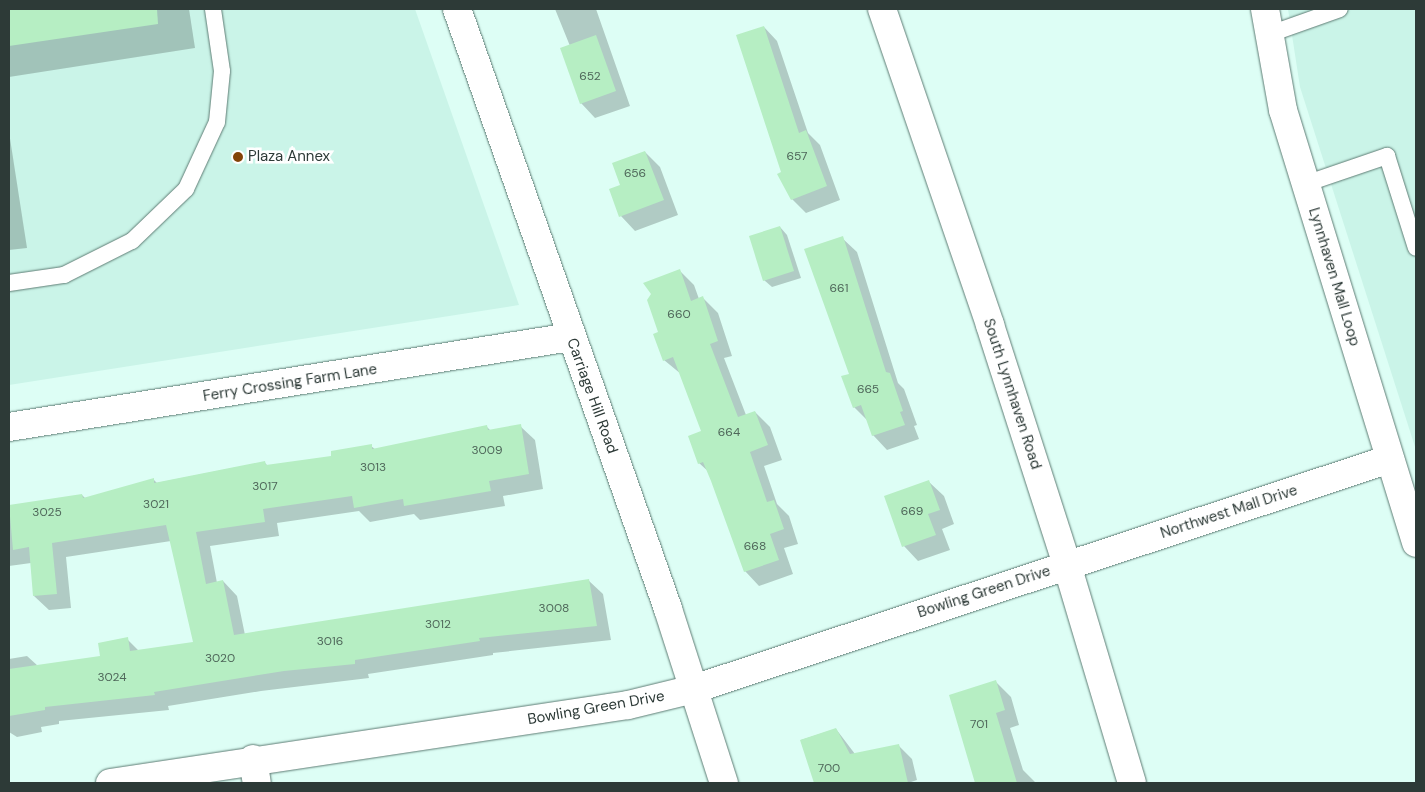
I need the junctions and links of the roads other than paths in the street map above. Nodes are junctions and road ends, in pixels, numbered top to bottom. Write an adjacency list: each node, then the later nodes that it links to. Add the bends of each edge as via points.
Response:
1 (213, 9): 8 (lane, via 222,71 217,122 186,189 132,241 64,275)
2 (457, 9): 9 (street, Carriage Hill Road)
3 (882, 9): 13 (street, South Lynnhaven Road)
4 (1340, 9): 5 (lane)
5 (1266, 22): 6 (street, Lynnhaven Mall Loop, via 1283,110)
6 (1305, 184): 7 (lane, via 1387,156); 11 (street, Lynnhaven Mall Loop)
7 (1416, 248)
8 (9, 283)
9 (571, 337): 10 (street, Ferry Crossing Farm Lane); 14 (street, Carriage Hill Road)
10 (9, 427)
11 (1390, 459): 12 (street, Lynnhaven Mall Loop); 13 (street, Northwest Mall Drive)
12 (1416, 543)
13 (1067, 565): 14 (street, Bowling Green Drive); 18 (street, South Lynnhaven Road)
14 (694, 689): 15 (street, Bowling Green Drive, via 628,705); 17 (street, Carriage Hill Road)
15 (255, 771): 16 (street, Bowling Green Drive)
16 (110, 783)
17 (724, 783)
18 (1132, 783)

